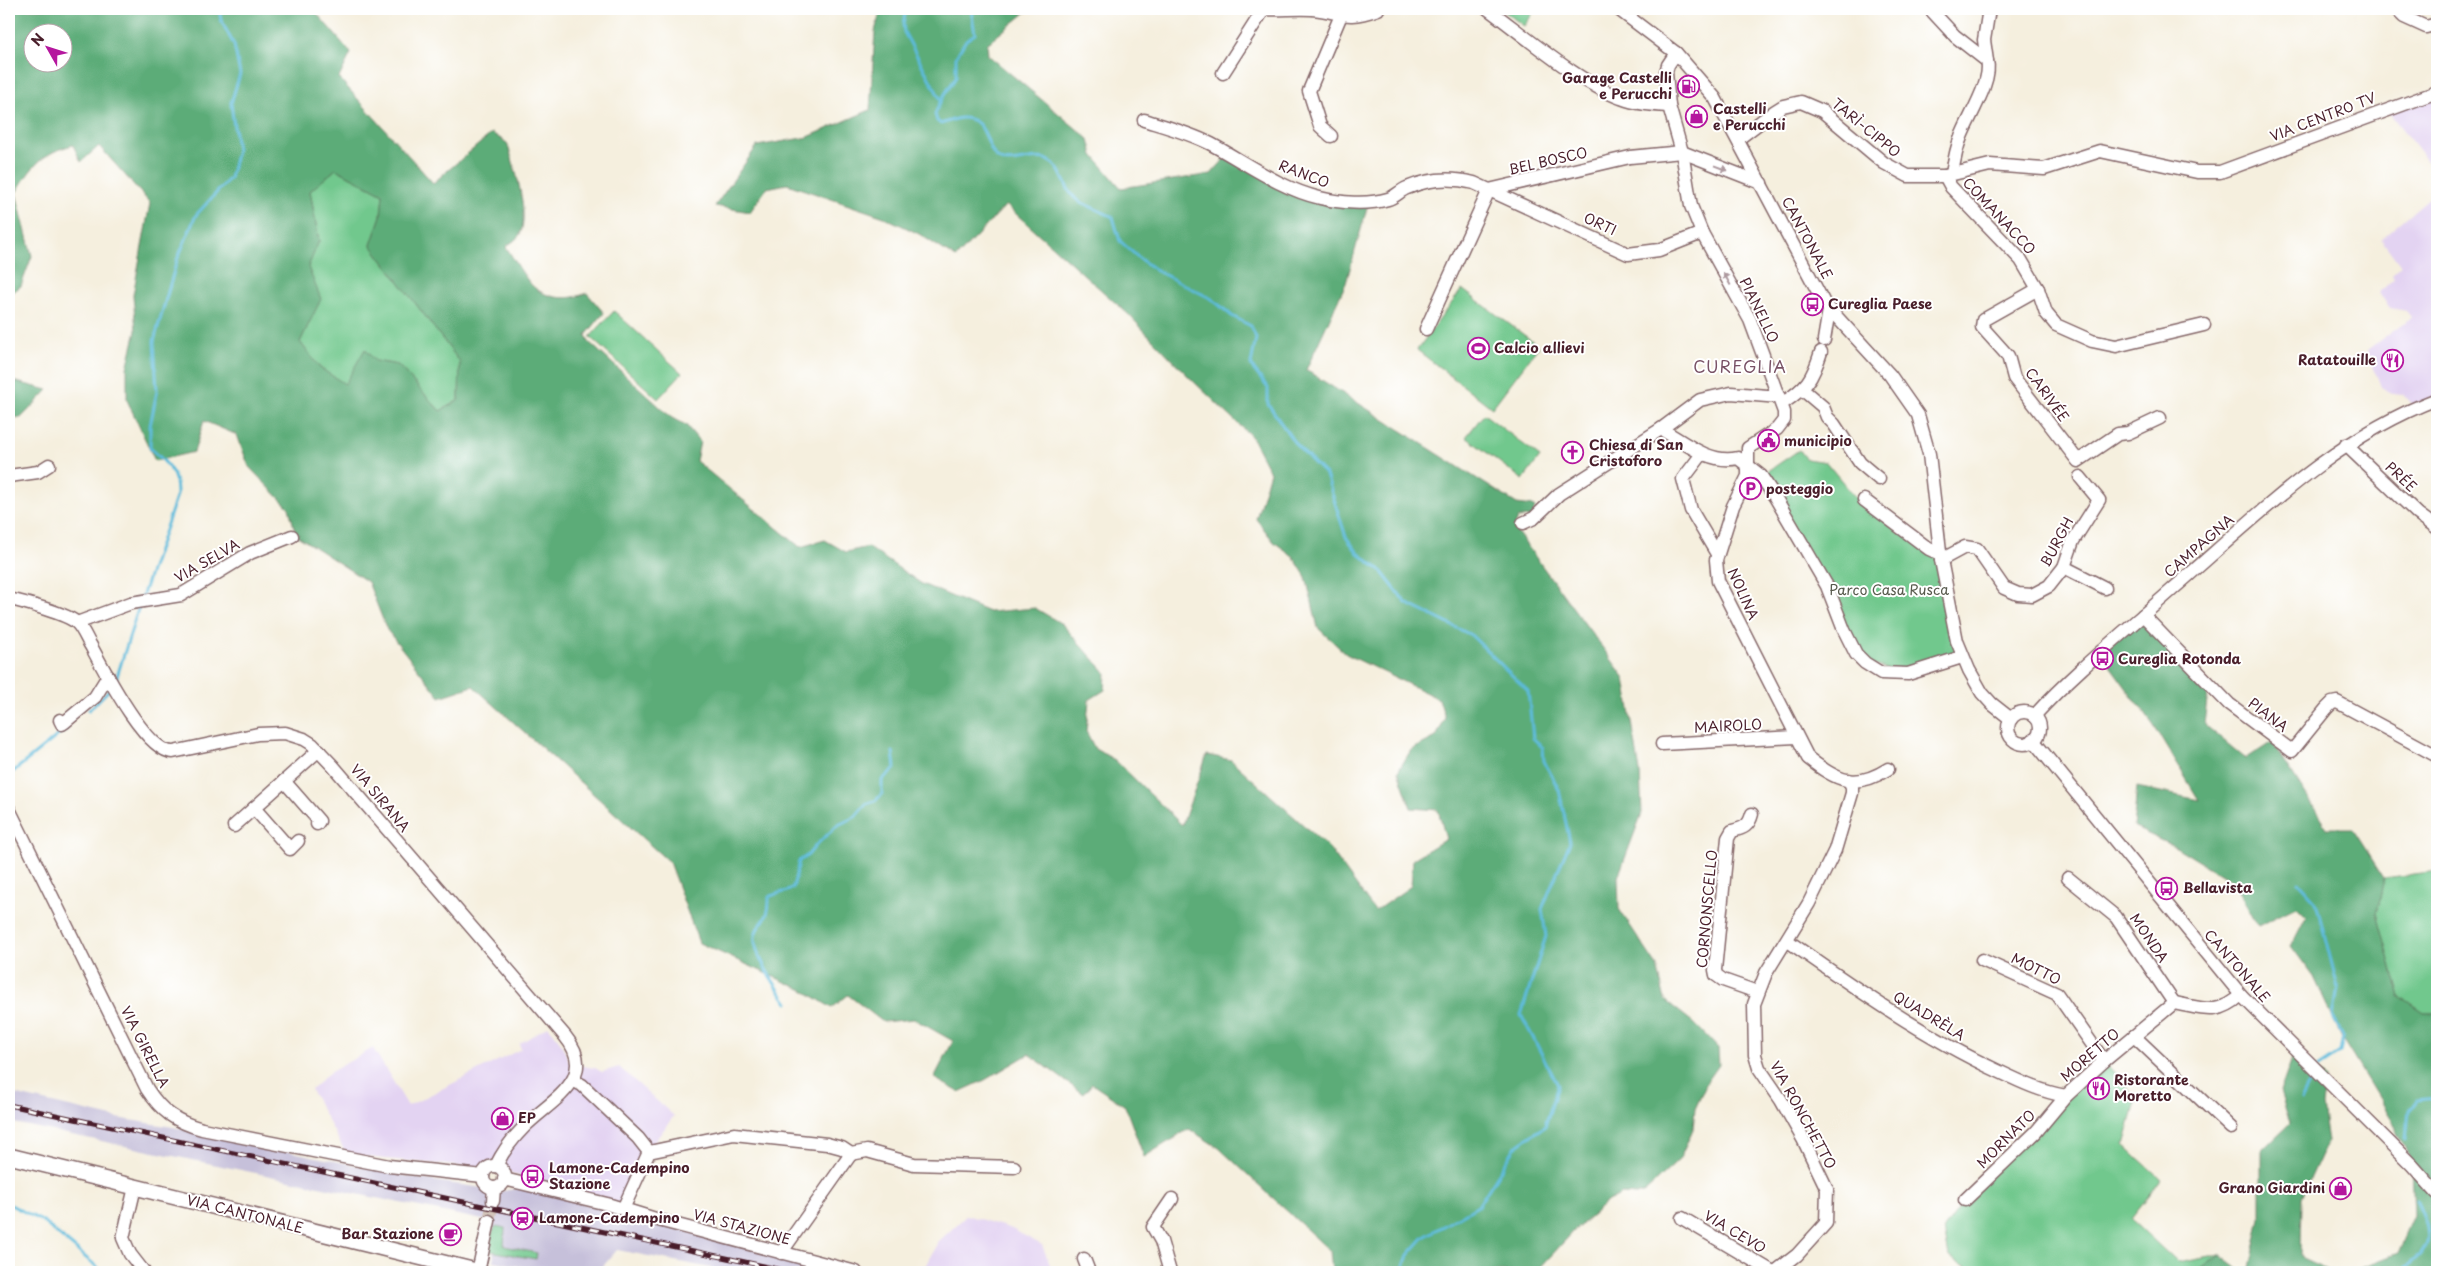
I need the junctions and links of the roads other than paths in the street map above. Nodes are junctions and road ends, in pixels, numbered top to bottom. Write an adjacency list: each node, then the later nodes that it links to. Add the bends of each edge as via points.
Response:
1 (1264, 9): 8 (street, via 1312,9); 12 (street)
2 (1378, 9): 8 (street, via 1358,16)
3 (1488, 9): 14 (street, via 1577,74 1611,94)
4 (1618, 9): 10 (street, CANTONALE)
5 (1930, 9): 11 (street, via 1955,36)
6 (1988, 9): 11 (street, via 1984,40)
7 (2396, 9): 9 (street, via 2404,17 2426,27)
8 (1340, 15): 16 (street, via 1309,91 1320,126)
9 (2437, 24)
10 (1676, 53): 14 (street, PIANELLO, via 1666,72); 17 (street, CANTONALE, via 1715,98)
11 (1987, 61): 20 (street, via 1988,72)
12 (1223, 73)
13 (2437, 92): 19 (street, VIA CENTRO TV)
14 (1669, 106): 18 (street, PIANELLO)
15 (1144, 120): 22 (street, RANCO, via 1203,140 1270,178 1320,198 1346,202 1388,199 1408,188 1441,178 1456,178)
16 (1331, 136)
17 (1738, 139): 20 (street, TARÌ-CIPPO, via 1783,106 1801,102 1822,111 1893,169 1922,178); 21 (street, CANTONALE)
18 (1682, 152): 21 (street, BEL BOSCO, one-way to 21); 22 (street, BEL BOSCO, via 1630,157); 23 (street, PIANELLO, via 1691,206)
19 (2220, 172): 20 (street, TARÌ-CIPPO, via 2197,172 2100,151 2044,169 1990,165)
20 (1948, 175): 24 (street, COMANACCO, via 1951,187 2022,260)
21 (1761, 183): 25 (street, CANTONALE)
22 (1489, 190): 23 (street, ORTI, via 1628,254 1659,250); 27 (street)
23 (1702, 233): 30 (street, PIANELLO, one-way to 23, via 1750,320)
24 (2038, 289): 26 (street, COMANACCO, via 2043,308 2052,322 2108,345 2123,345); 31 (street, CARIVÉE, via 1983,320 1982,327 2008,356 2014,378 2078,461 2118,434 2128,433)
25 (1829, 310): 28 (street, via 1814,371); 45 (street, CANTONALE, via 1890,375 1918,416 1928,454)
26 (2204, 325)
27 (1426, 329)
28 (1803, 390): 30 (street); 39 (street, via 1823,407 1860,463)
29 (2437, 399): 33 (street, CAMPAGNA)
30 (1781, 400): 32 (street, via 1731,394 1700,400); 36 (street, NOLINA, via 1784,420 1777,429 1748,448)
31 (2160, 418)
32 (1661, 429): 34 (street); 41 (street, via 1559,494 1534,518)
33 (2346, 445): 42 (street, PRÉE); 49 (street, CAMPAGNA, via 2303,476)
34 (1702, 454): 36 (street, via 1727,460 1738,458); 44 (street, via 1683,479 1691,510)
35 (49, 465): 37 (street, via 42,471)
36 (1749, 465): 44 (street, NOLINA, via 1748,476 1733,506); 51 (street, via 1775,497 1827,586 1856,654 1865,663 1881,673 1908,674)
37 (9, 476)
38 (2080, 477): 46 (street, BURGH, via 2099,500 2073,541)
39 (1879, 479)
40 (1864, 500): 45 (street)
41 (1523, 523)
42 (2437, 528)
43 (292, 536): 50 (street, VIA SELVA, via 250,553 181,595 140,602)
44 (1717, 554): 56 (street, NOLINA, via 1718,581)
45 (1941, 557): 46 (street, BURGH, via 1965,547 1977,549 2004,588 2018,594 2032,595 2049,586); 51 (street, CANTONALE)
46 (2064, 567): 47 (street)
47 (2105, 588)
48 (9, 599): 50 (street)
49 (2143, 615): 53 (street, CAMPAGNA); 60 (street, PIANA, via 2229,704 2292,751 2326,709 2337,702)
50 (77, 623): 52 (street, VIA SIRANA)
51 (1962, 656): 54 (street, CANTONALE, via 1982,693)
52 (109, 678): 55 (street, via 95,697 62,724); 59 (street, VIA SIRANA, via 149,739 165,751 268,733 304,738)
53 (2034, 716): 54 (street, via 2022,712); 57 (street, via 2040,726)
54 (2011, 718): 57 (street, via 2008,728 2011,737 2019,743)
55 (60, 720)
56 (1796, 736): 58 (street, MAIROLO); 62 (street, NOLINA, via 1808,758 1822,769)
57 (2033, 740): 74 (street, CANTONALE)
58 (1662, 744)
59 (319, 750): 63 (street); 78 (street, VIA SIRANA, via 568,1040 576,1055)
60 (2437, 756)
61 (1888, 769): 62 (street, NOLINA, via 1873,779)
62 (1849, 780): 71 (street, via 1852,793 1835,850)
63 (284, 781): 64 (street); 67 (street, via 319,822)
64 (254, 808): 68 (street); 69 (street, via 290,849)
65 (9, 809): 86 (street, VIA GIRELLA, via 147,1089 169,1115 181,1123 202,1129 350,1159)
66 (1752, 814): 73 (street, CORNONSCELLO, via 1744,828 1732,831 1728,838 1716,975)
67 (317, 824)
68 (234, 826)
69 (298, 842)
70 (2068, 878): 75 (street, MONDA, via 2116,916)
71 (1788, 941): 73 (street, via 1766,973); 79 (street, QUADRÈLA, via 1925,1032 1976,1061 2044,1092)
72 (1982, 960): 77 (street, MOTTO, via 2057,994)
73 (1758, 992): 104 (street, VIA RONCHETTO, via 1754,1004 1754,1040 1759,1068 1781,1100 1827,1190 1826,1223 1797,1255)
74 (2241, 995): 75 (street, via 2224,1008 2215,1010); 90 (street, CANTONALE)
75 (2174, 1003): 76 (street, MORETTO)
76 (2134, 1036): 77 (street, MORETTO); 80 (street, MORETTO)
77 (2104, 1061): 79 (street, MORETTO)
78 (574, 1081): 81 (street, via 638,1138); 84 (street, via 514,1137)
79 (2066, 1096): 92 (street, MORNATO, via 2036,1132)
80 (2231, 1128)
81 (649, 1152): 82 (street, via 734,1134 828,1144); 94 (street)
82 (851, 1154): 85 (street, via 866,1151 914,1164); 97 (street)
83 (9, 1156): 88 (main road, VIA CANTONALE)
84 (496, 1166): 86 (street, via 487,1168); 87 (street, via 502,1170)
85 (1014, 1167)
86 (483, 1176): 89 (street, via 487,1186)
87 (504, 1179): 89 (street); 94 (street, VIA STAZIONE)
88 (135, 1187): 99 (street, via 123,1238); 100 (main road, VIA CANTONALE)
89 (494, 1188): 93 (street)
90 (2437, 1193)
91 (1172, 1199): 103 (street, via 1153,1226 1162,1241)
92 (1965, 1200)
93 (493, 1201)
94 (622, 1209): 97 (street, VIA STAZIONE)
95 (1682, 1218): 104 (street, VIA CEVO)
96 (489, 1221): 100 (street)
97 (780, 1253): 101 (street, VIA STAZIONE)
98 (1084, 1259): 102 (street)
99 (144, 1272)
100 (479, 1272)
101 (856, 1272)
102 (1090, 1272)
103 (1170, 1272)
104 (1774, 1272)

